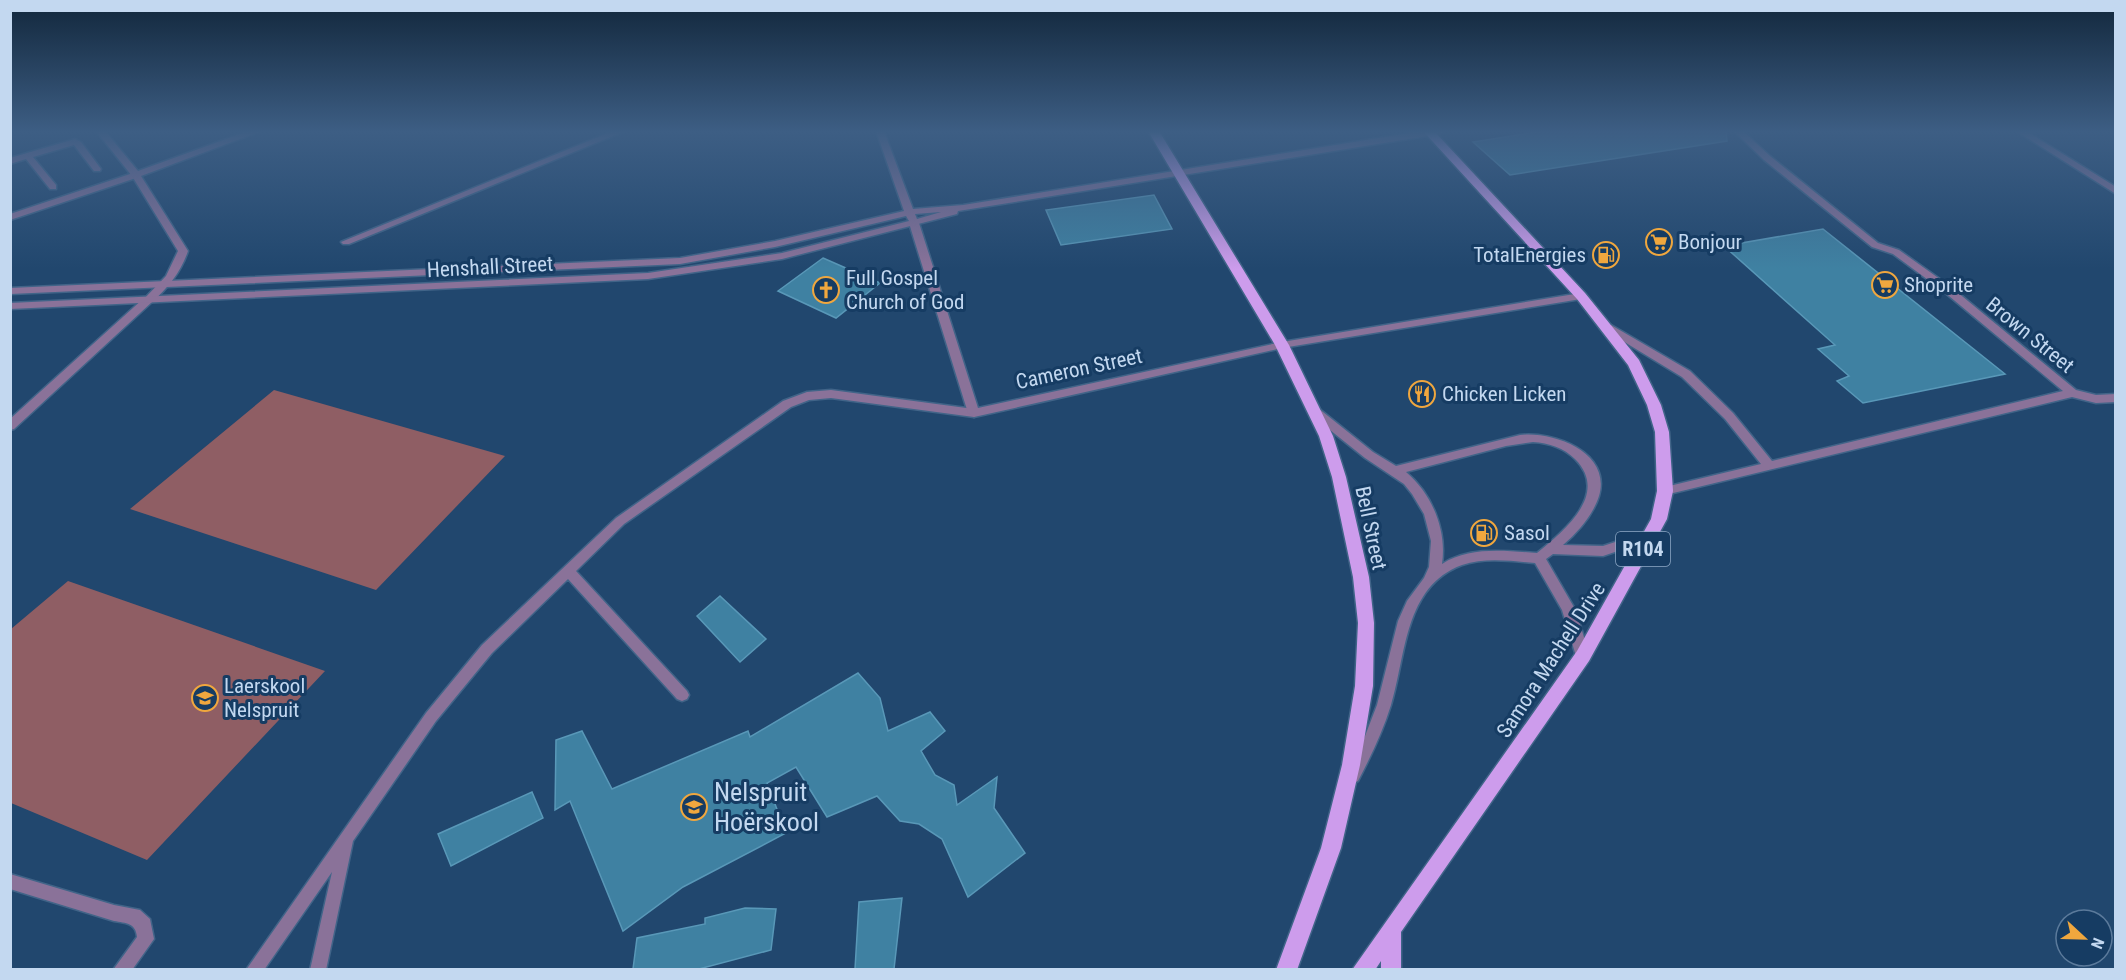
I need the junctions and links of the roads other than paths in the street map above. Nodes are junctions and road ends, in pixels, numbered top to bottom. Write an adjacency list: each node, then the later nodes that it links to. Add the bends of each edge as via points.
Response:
1 (45, 177): 11 (street)
2 (131, 177): 13 (street)
3 (137, 177): 16 (street, via 183,250)
4 (508, 177): 15 (street)
5 (897, 177): 14 (street)
6 (1151, 177): 14 (street, Henshall Street)
7 (1183, 177): 22 (main road, Bell Street)
8 (1473, 177): 18 (main road, Samora Machell Drive / R104)
9 (1790, 177): 23 (street, Brown Street, via 1875,245 1896,252 1947,289)
10 (2092, 177): 12 (street)
11 (53, 187)
12 (2115, 191)
13 (10, 217)
14 (912, 217): 16 (street, Henshall Street, via 680,261); 19 (street, Henshall Street, via 782,256 648,276); 26 (street)
15 (346, 242)
16 (167, 282): 17 (street, Henshall Street); 19 (street)
17 (10, 291)
18 (1581, 296): 21 (main road, Samora Machell Drive / R104); 22 (street, Cameron Street)
19 (148, 300): 20 (street, Henshall Street); 27 (street)
20 (10, 306)
21 (1607, 327): 28 (street, via 1692,380 1729,416); 30 (main road, Samora Machell Drive / R104, via 1634,363 1654,405 1662,432)
22 (1282, 345): 25 (main road, Bell Street); 26 (street, Cameron Street)
23 (2072, 393): 24 (street, via 2096,399); 28 (street)
24 (2115, 398)
25 (1313, 410): 29 (street); 37 (main road, Bell Street, via 1339,477 1361,577 1366,623 1364,686)
26 (974, 413): 33 (street, Cameron Street, via 831,394 807,396 764,418 620,521)
27 (10, 426)
28 (1770, 466): 30 (street)
29 (1394, 471): 32 (street, via 1513,440 1556,441 1587,461 1595,478 1594,494 1586,512); 34 (street, via 1418,494 1432,521 1438,547)
30 (1665, 491): 31 (main road, Samora Machell Drive / R104, via 1659,519)
31 (1649, 536): 32 (street, via 1603,551); 35 (main road, Samora Machell Drive / R104)
32 (1545, 553): 34 (street, via 1471,558 1453,563); 35 (street)
33 (568, 571): 36 (street); 38 (street, Cameron Street, via 480,657 431,717)
34 (1430, 579): 37 (street, via 1411,606 1397,638 1387,695 1369,747)
35 (1583, 656): 40 (main road, Samora Machell Drive / R104)
36 (682, 695)
37 (1346, 790): 44 (main road, Bell Street, via 1331,848)
38 (348, 836): 42 (street, Cameron Street); 43 (street)
39 (10, 881): 41 (street, via 134,916 144,925 146,939)
40 (1391, 930): 45 (main road, Samora Machell Drive / R104); 46 (main road)
41 (121, 969)
42 (254, 969)
43 (318, 969)
44 (1286, 969)
45 (1362, 969)
46 (1390, 969)

